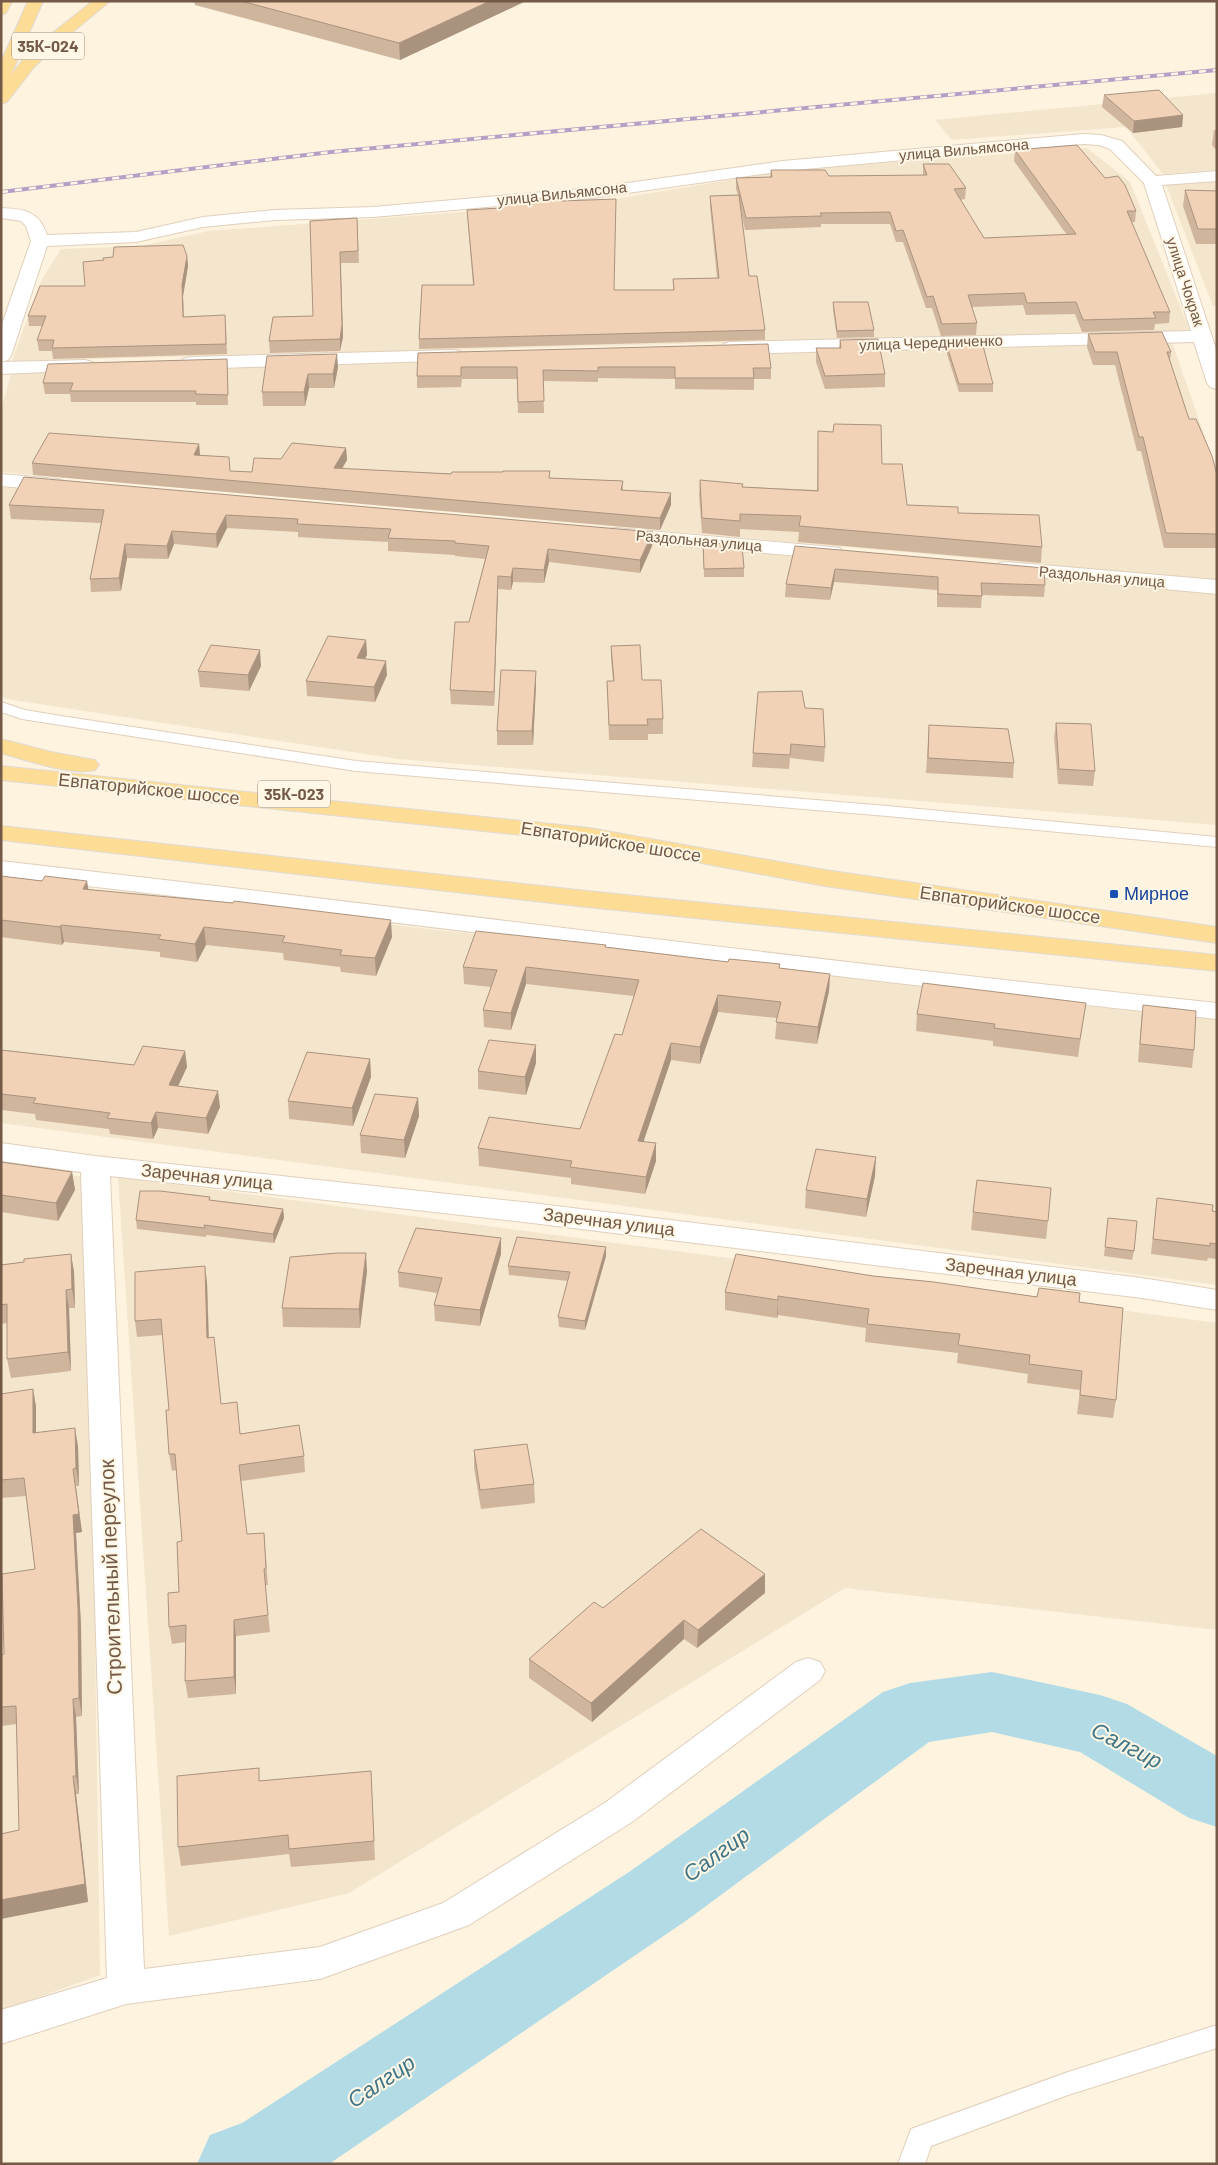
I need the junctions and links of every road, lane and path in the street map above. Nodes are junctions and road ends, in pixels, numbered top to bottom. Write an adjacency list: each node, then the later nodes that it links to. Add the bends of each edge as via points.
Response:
1 (5, 1): 4 (main road)
2 (36, 1): 5 (main road)
3 (103, 1): 6 (main road, 35К-024, via 28,64)
4 (1, 10)
5 (1, 80)
6 (1, 99)
7 (1083, 139): 9 (street, улица Чокрак, via 1116,145); 11 (street, улица Вильямсона, via 783,166 592,193 373,212 212,221 136,237)
8 (1217, 176): 9 (street)
9 (1152, 181): 13 (street, улица Чокрак)
10 (1, 213): 11 (street, via 31,219 36,223)
11 (40, 240): 16 (street)
12 (1217, 317): 13 (street, улица Чередниченко)
13 (1199, 327): 14 (street, улица Чередниченко); 20 (street, улица Чокрак)
14 (716, 349)
15 (478, 355): 17 (street)
16 (1, 356)
17 (170, 363)
18 (100, 365): 19 (street)
19 (1, 368)
20 (1217, 383)
21 (1, 480): 22 (street)
22 (80, 487)
23 (594, 532): 24 (street, Раздольная улица)
24 (851, 555)
25 (990, 567): 26 (street, Раздольная улица)
26 (1217, 587)
27 (1, 707): 32 (lane, via 71,723 356,766 887,810)
28 (1, 746): 31 (main road, 35К-023, via 49,759 120,770)
29 (1, 773): 31 (main road, Евпаторийское шоссе)
30 (1, 833): 35 (main road, Евпаторийское шоссе, via 587,899)
31 (589, 835): 34 (main road, Евпаторийское шоссе, via 825,878)
32 (1217, 842)
33 (1, 868): 36 (street, via 949,983)
34 (1217, 935)
35 (1217, 963)
36 (1217, 1010)
37 (1, 1152): 38 (street, Заречная улица)
38 (95, 1165): 39 (street, Заречная улица, via 542,1214); 41 (street, Строительный переулок)
39 (1217, 1300)
40 (808, 1670): 41 (street, via 619,1812 456,1914 320,1963)
41 (126, 1988): 42 (street)
42 (1, 2027)
43 (1217, 2036): 44 (lane, via 1014,2102 921,2138)
44 (911, 2164)

